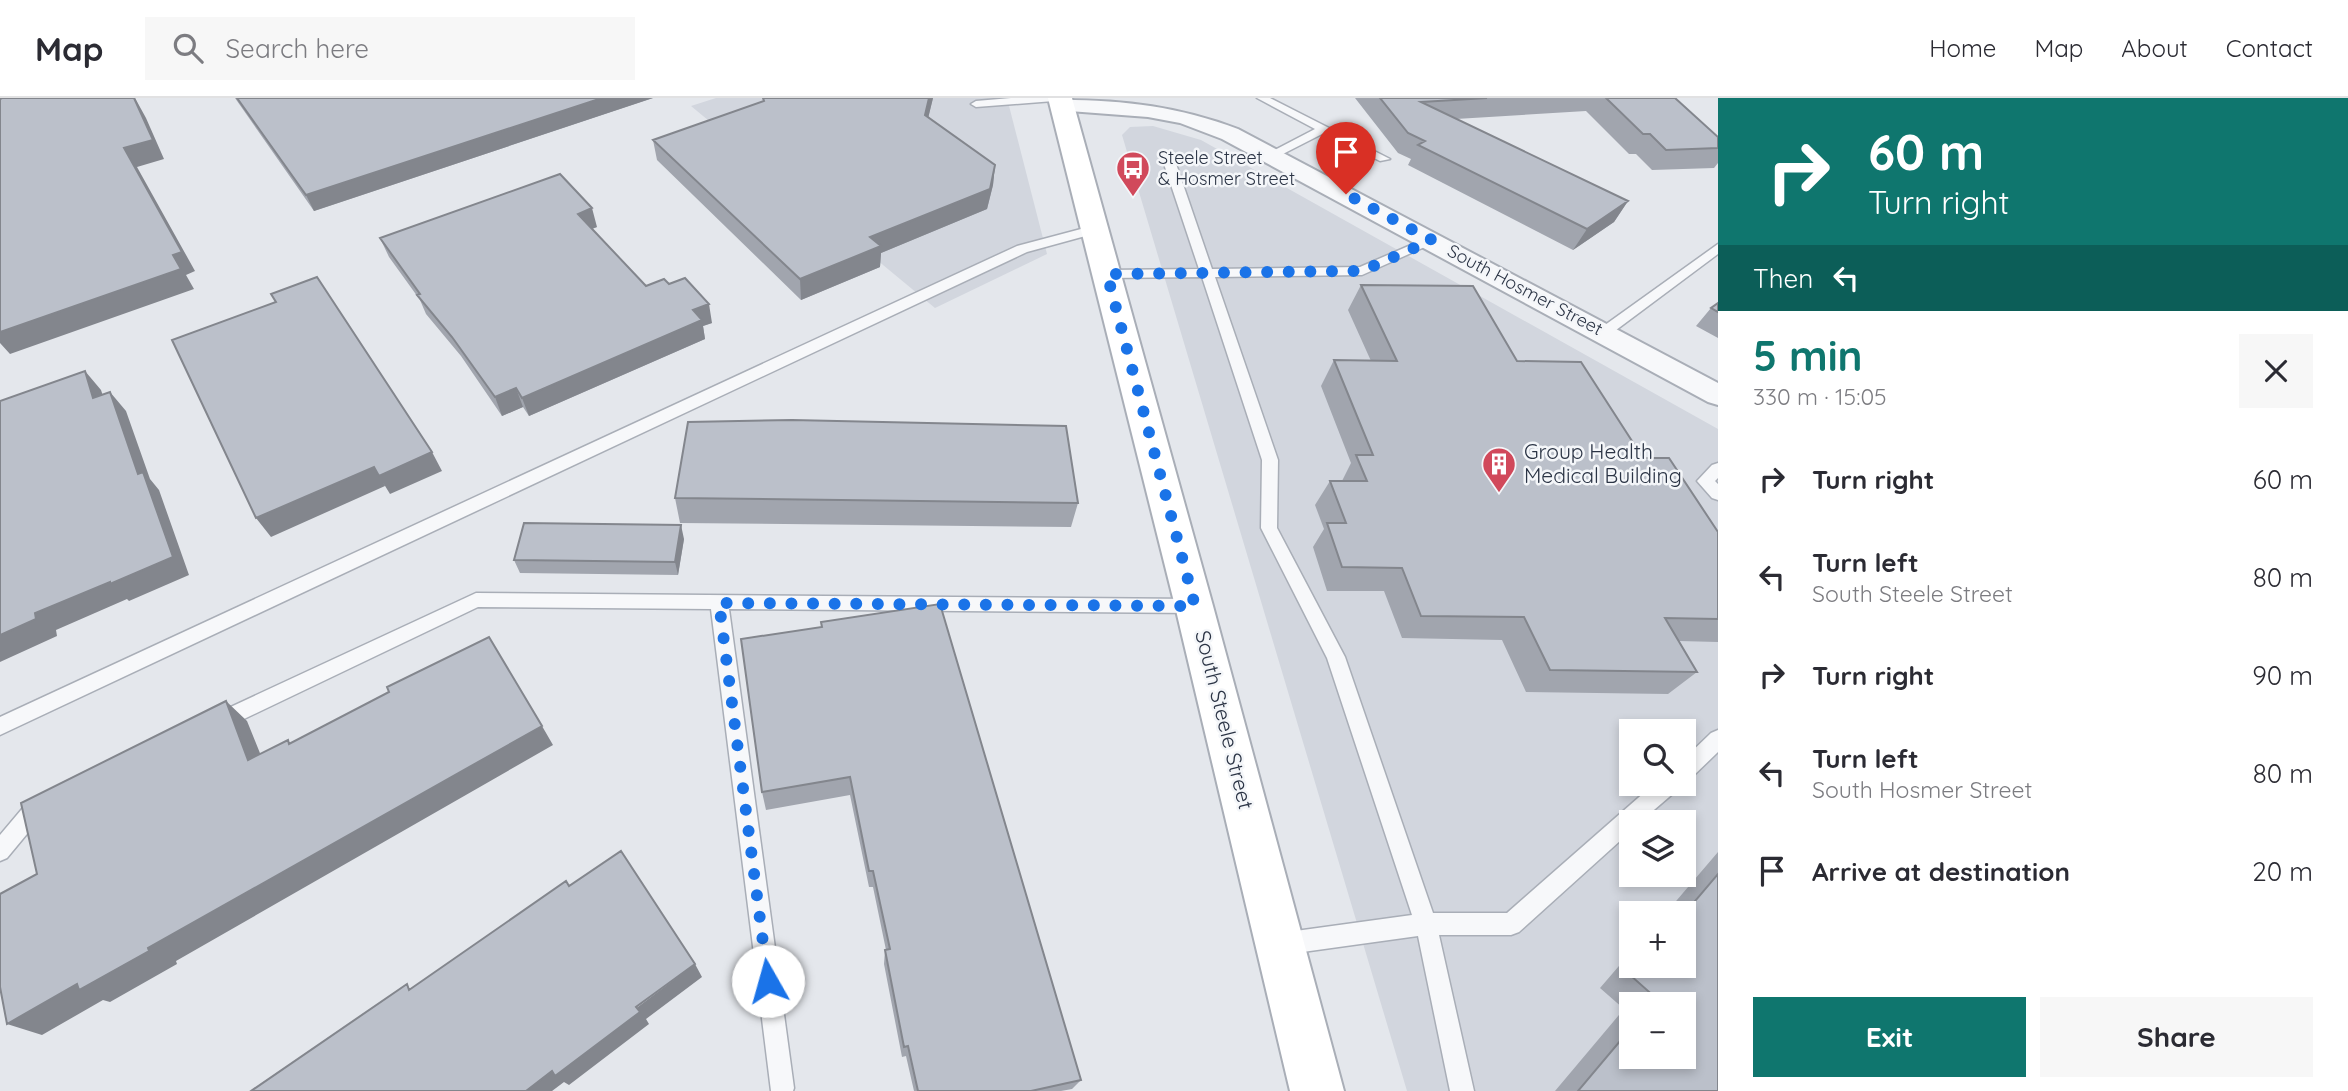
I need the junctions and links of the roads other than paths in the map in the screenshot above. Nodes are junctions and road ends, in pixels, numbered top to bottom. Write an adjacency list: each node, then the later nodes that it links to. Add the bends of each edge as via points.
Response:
1 (1262, 98): 4 (lane)
2 (1059, 101): 3 (lane); 6 (street, South Hosmer Street, via 1171,113 1208,124); 8 (main road, South Steele Street)
3 (976, 104)
4 (1324, 129): 6 (lane); 7 (lane)
5 (1167, 155): 12 (lane)
6 (1273, 155): 9 (street, South Hosmer Street)
7 (1384, 159)
8 (1096, 229): 11 (main road, South Steele Street); 19 (lane, via 1023,249)
9 (1432, 240): 12 (lane, via 1362,271); 13 (street, South Hosmer Street)
10 (1718, 248): 13 (lane)
11 (1107, 274): 12 (lane); 18 (main road, South Steele Street)
12 (1209, 274): 26 (lane, via 1270,460 1269,528 1336,657)
13 (1603, 332): 14 (street, South Hosmer Street)
14 (1718, 395)
15 (1718, 469): 16 (lane, via 1705,481)
16 (1718, 494)
17 (719, 603): 18 (lane); 20 (lane, via 476,600); 28 (lane)
18 (1195, 606): 27 (main road, South Steele Street)
19 (0, 726)
20 (198, 732)
21 (1716, 745): 22 (lane)
22 (1696, 762)
23 (1656, 796): 26 (lane, via 1511,924)
24 (60, 798): 25 (lane, via 34,810)
25 (0, 851)
26 (1426, 924): 27 (lane); 30 (lane)
27 (1281, 944): 29 (main road, South Steele Street)
28 (782, 1090)
29 (1317, 1091)
30 (1462, 1091)

